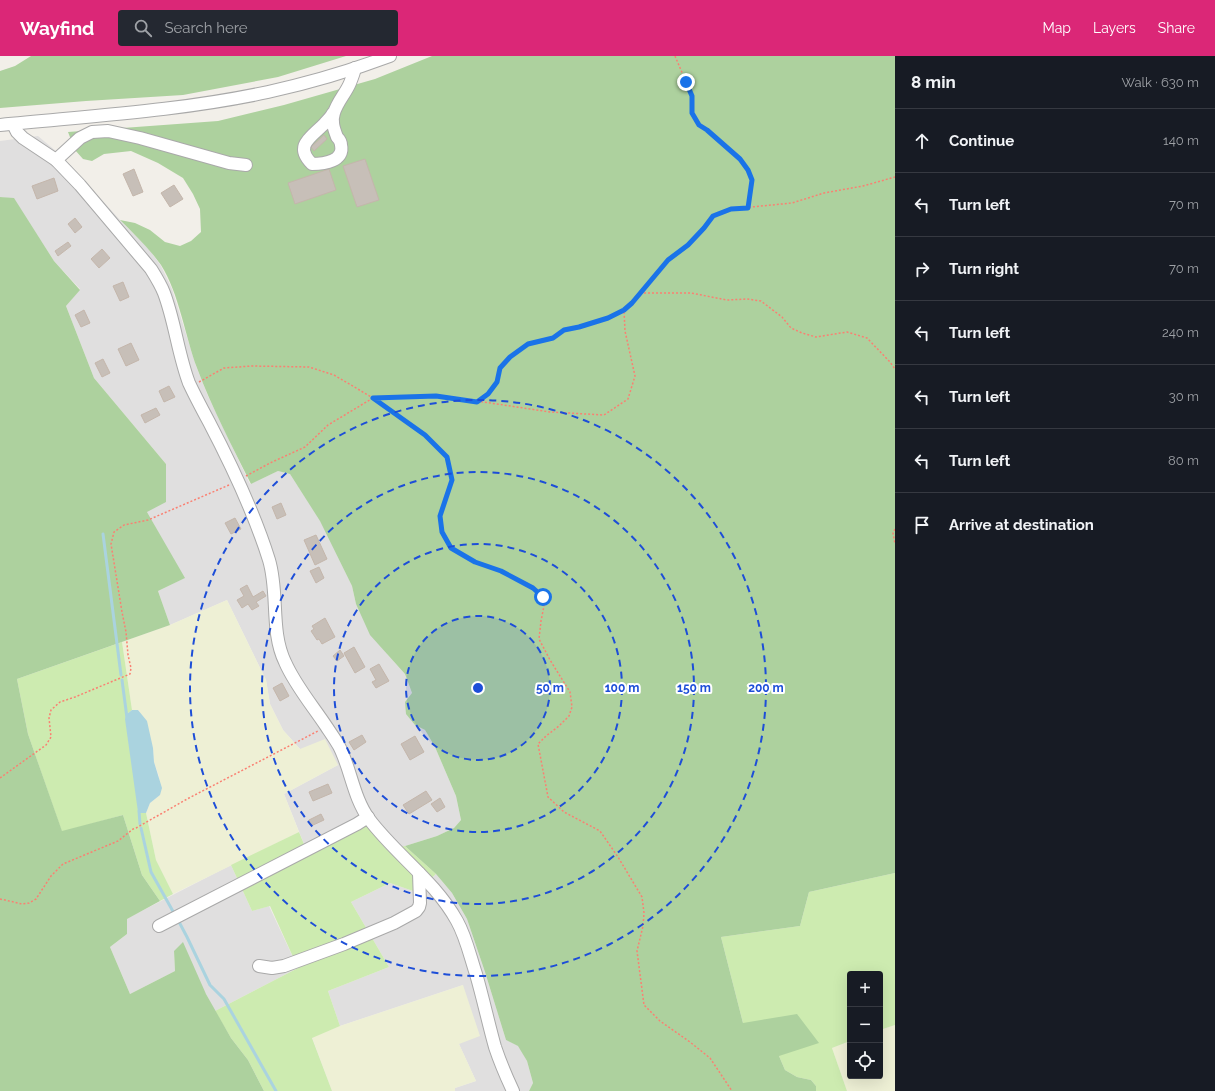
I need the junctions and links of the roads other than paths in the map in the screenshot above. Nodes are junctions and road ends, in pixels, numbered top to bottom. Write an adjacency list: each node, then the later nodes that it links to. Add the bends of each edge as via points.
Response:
1 (390, 56): 2 (street)
2 (355, 68): 3 (street, via 350,83); 4 (street, via 275,90 232,98)
3 (333, 113)
4 (13, 124): 5 (street); 6 (street, via 23,138)
5 (0, 126)
6 (56, 160): 7 (street, via 80,138 92,132 108,131 229,163); 8 (street, via 151,269 164,293 190,386 238,481 270,563 277,632 284,661 338,744 355,791)
7 (246, 165)
8 (368, 817): 9 (street); 10 (street)
9 (419, 873): 11 (street, via 420,903 416,911 344,944 284,966); 12 (street, via 444,900 459,924 495,1047)
10 (159, 926)
11 (259, 966)
12 (513, 1091)

